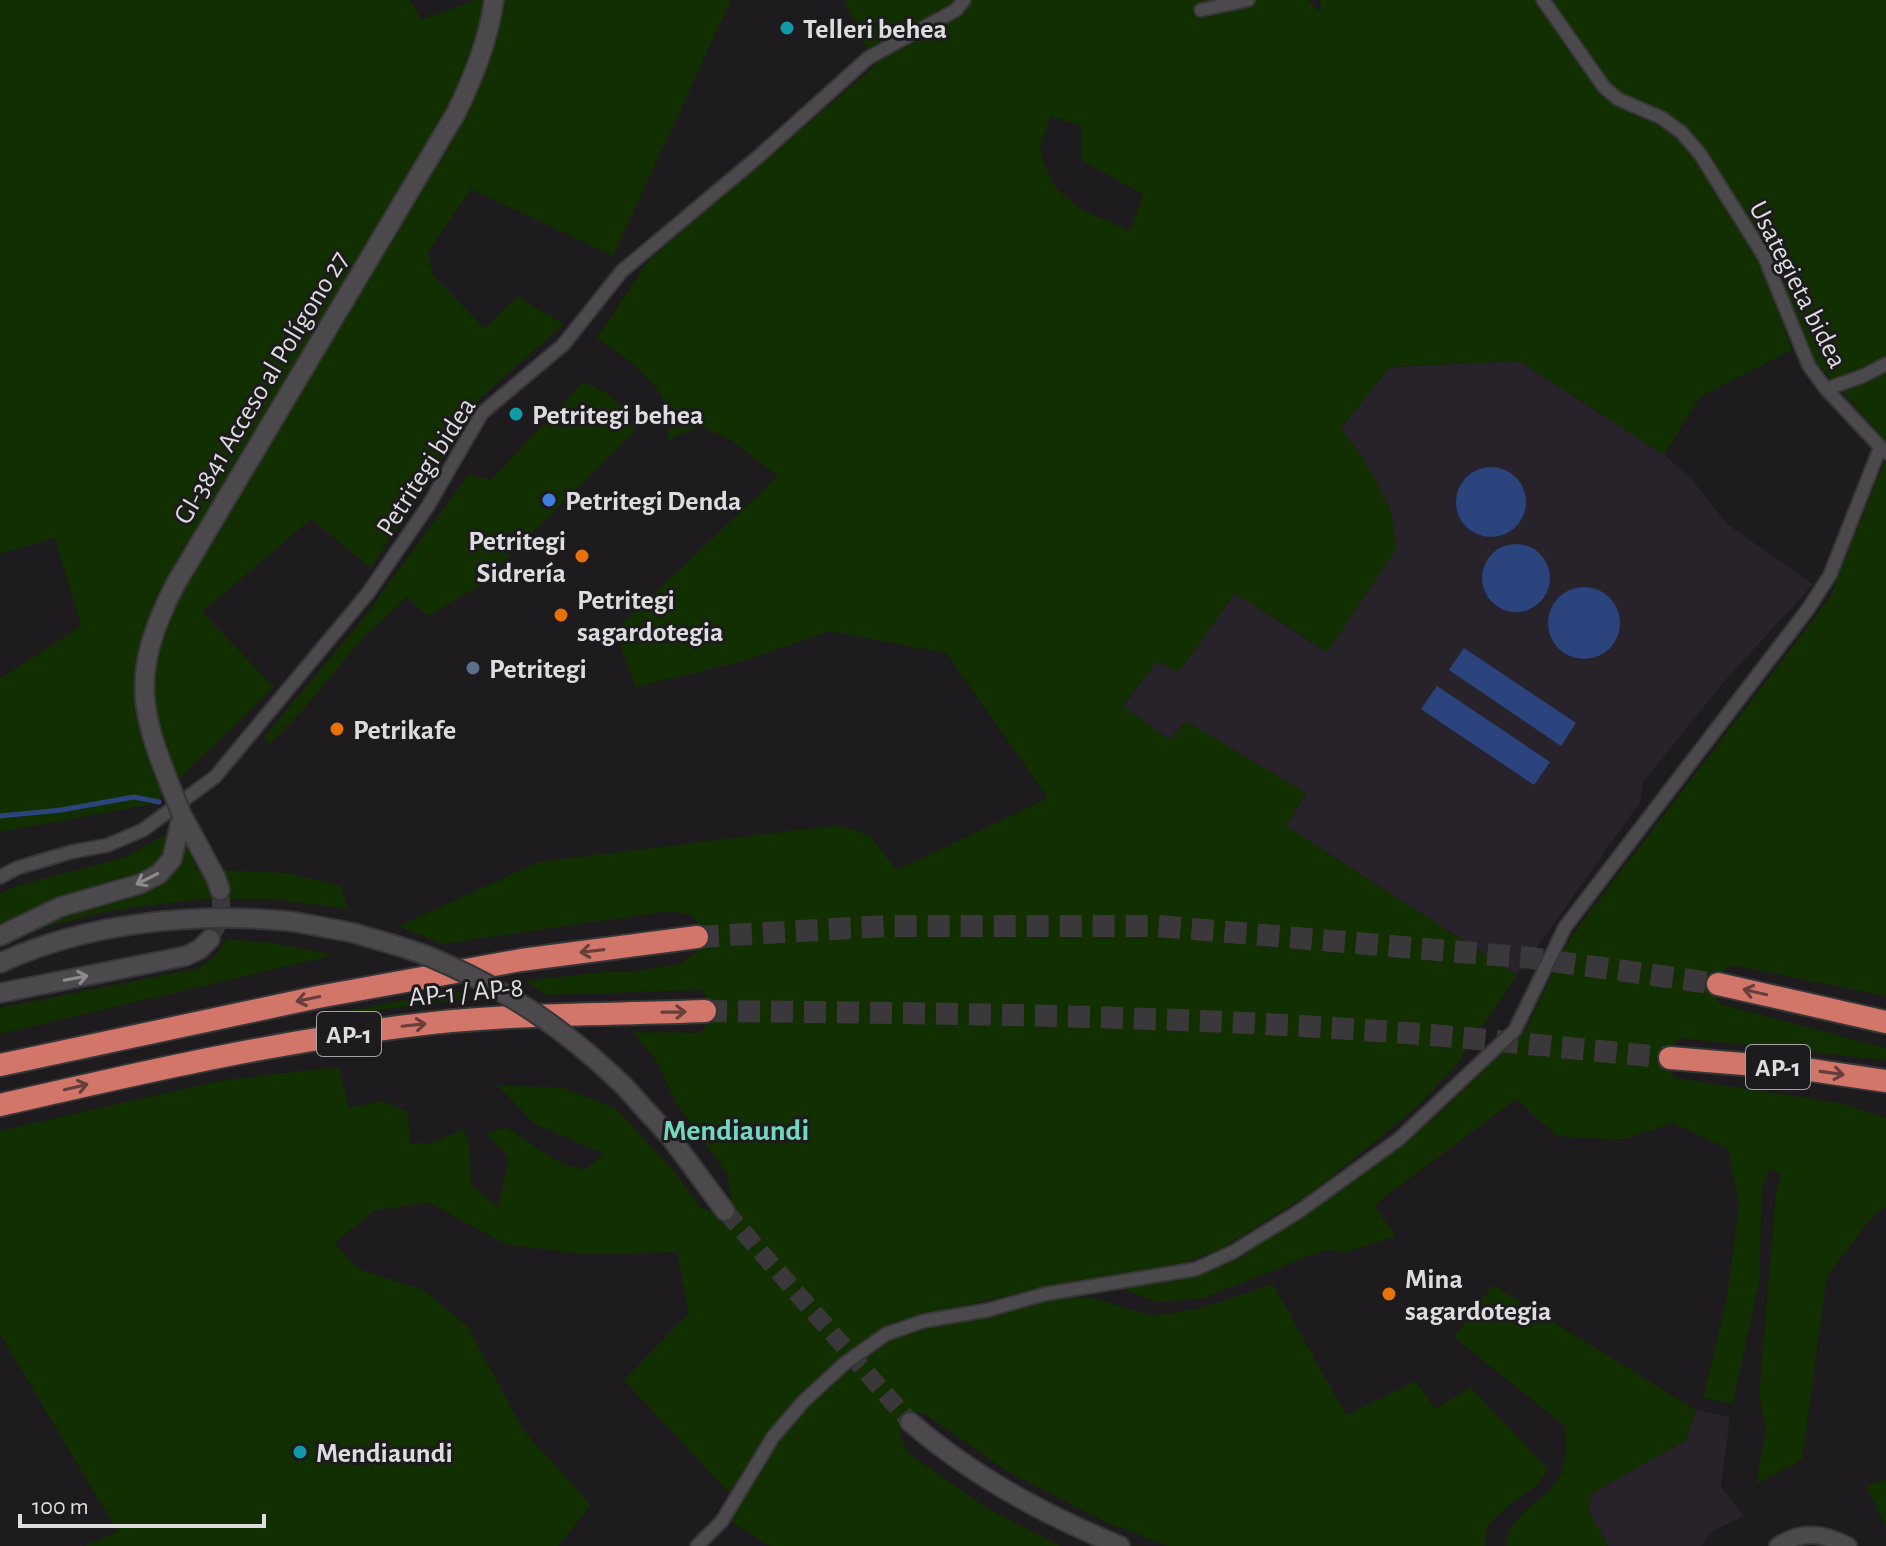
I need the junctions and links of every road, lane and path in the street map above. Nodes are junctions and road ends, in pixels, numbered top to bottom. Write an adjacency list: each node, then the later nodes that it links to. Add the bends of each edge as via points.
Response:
1 (494, 0): 9 (main road, GI-3841 Acceso al Polígono 27, bridge, via 489,33 456,113 175,585 150,641 143,697 154,745)
2 (964, 0): 10 (street, Petritegi bidea, via 956,10 868,58 622,271 563,345 482,413 428,506 368,593 215,777 143,830)
3 (1248, 0): 5 (street)
4 (1543, 0): 7 (street, Usategieta bidea, via 1604,87 1662,118 1700,154 1764,256 1809,366)
5 (1201, 10)
6 (1886, 364): 7 (street)
7 (1826, 389): 8 (street, Usategieta bidea)
8 (1883, 451): 27 (street, via 1830,575 1565,927 1515,1030 1399,1139 1298,1212 1196,1269 1045,1294 886,1334 803,1402 773,1437 722,1521)
9 (182, 815): 11 (main road, GI-3841 Acceso al Polígono 27); 12 (main road, one-way to 12, via 172,859 159,874 60,907)
10 (0, 877)
11 (220, 890)
12 (0, 936)
13 (697, 937): 21 (highway, AP-1 / AP-8 / AP-1, one-way to 21, via 521,960 318,997)
14 (210, 939): 17 (main road, one-way to 14, via 186,956)
15 (0, 963): 24 (main road, bridge, via 118,928 223,918 354,933 427,956 539,1014 583,1047 671,1138)
16 (1718, 984): 19 (highway, AP-1, one-way to 16)
17 (0, 993)
18 (705, 1011): 23 (highway, AP-1 / AP-8 / AP-1, one-way to 18, via 293,1042 409,1026 522,1015)
19 (1886, 1022)
20 (1670, 1058): 22 (highway, AP-1, one-way to 22)
21 (0, 1065)
22 (1886, 1081)
23 (0, 1105)
24 (725, 1211)
25 (910, 1422): 28 (main road, via 963,1464 1038,1508)
26 (1832, 1542): 29 (street, via 1810,1534); 30 (street)
27 (697, 1546)
28 (1120, 1546)
29 (1778, 1546)
30 (1848, 1546)

